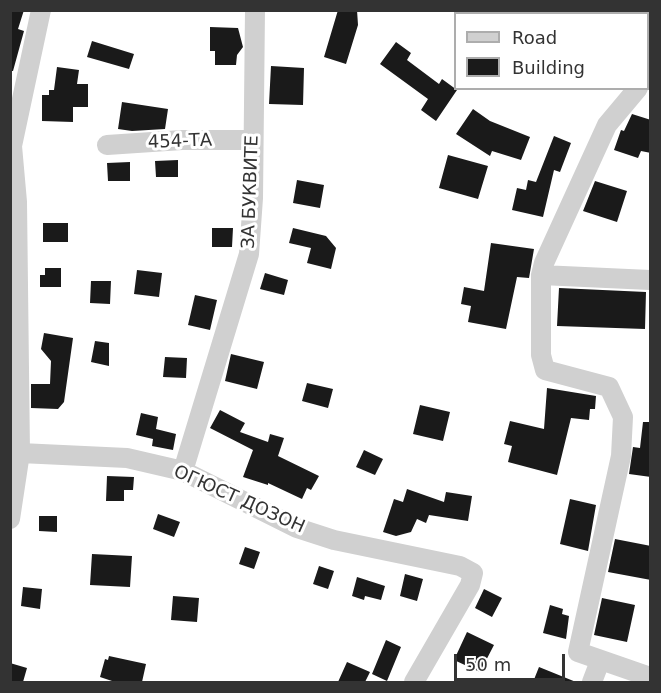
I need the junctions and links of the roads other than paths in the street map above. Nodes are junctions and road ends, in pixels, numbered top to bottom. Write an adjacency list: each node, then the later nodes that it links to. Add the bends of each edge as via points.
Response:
1 (41, 10): 6 (street)
2 (255, 10): 4 (street, ЗА БУКВИТЕ)
3 (636, 90): 7 (street, via 607,124)
4 (253, 140): 5 (street, 454-ТА); 10 (street, ЗА БУКВИТЕ, via 249,254)
5 (107, 145)
6 (11, 146): 9 (street, via 17,202)
7 (541, 275): 8 (street); 12 (street, via 541,355 545,370 609,387 620,405 624,430 578,652)
8 (651, 280)
9 (20, 453): 10 (street, ОГЮСТ ДОЗОН, via 127,458); 11 (street)
10 (183, 471): 14 (street, ОГЮСТ ДОЗОН, via 297,528 334,540 460,566 472,573 471,585)
11 (10, 519)
12 (600, 661): 13 (street); 15 (street)
13 (651, 677)
14 (414, 682)
15 (592, 682)

